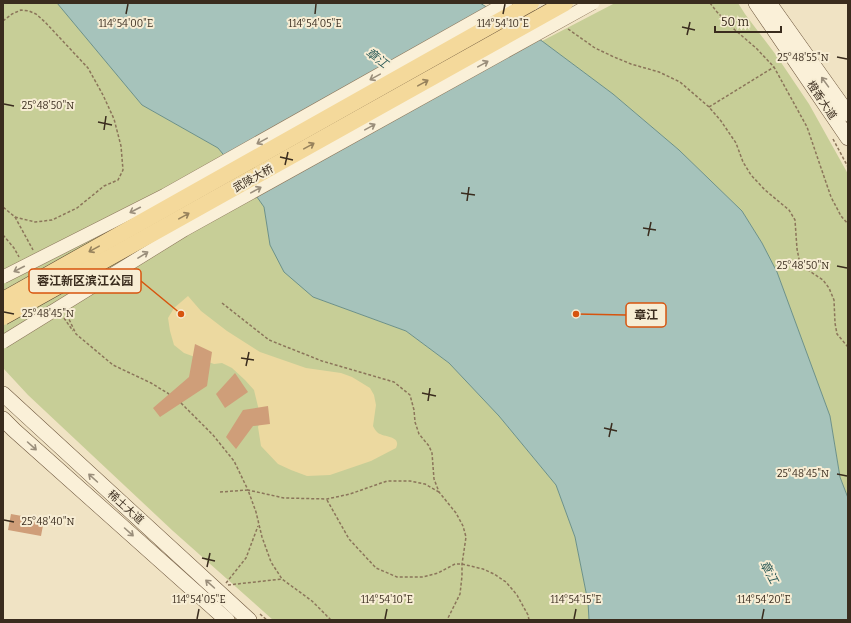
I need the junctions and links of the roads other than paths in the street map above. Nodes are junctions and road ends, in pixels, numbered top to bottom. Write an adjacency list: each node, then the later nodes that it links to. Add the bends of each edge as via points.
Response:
1 (506, 3): 9 (street, one-way to 9, bridge, via 165,195)
2 (531, 3): 10 (main road, 武陵大桥, one-way to 10, bridge)
3 (565, 3): 10 (main road, 武陵大桥, one-way to 3, bridge)
4 (593, 3): 14 (street, one-way to 4, bridge, via 184,230)
5 (756, 3): 8 (main road, 橙香大道)
6 (769, 3): 7 (main road, 橙香大道, one-way to 6)
7 (848, 114)
8 (848, 138)
9 (3, 277)
10 (46, 285): 11 (main road, 武陵大桥, bridge); 12 (main road, 武陵大桥, bridge); 13 (main road, bridge)
11 (3, 298)
12 (3, 317)
13 (3, 322)
14 (3, 342)
15 (3, 394): 18 (main road, 稀土大道, one-way to 15)
16 (3, 419): 17 (main road, 稀土大道, one-way to 17)
17 (227, 620)
18 (249, 620)

